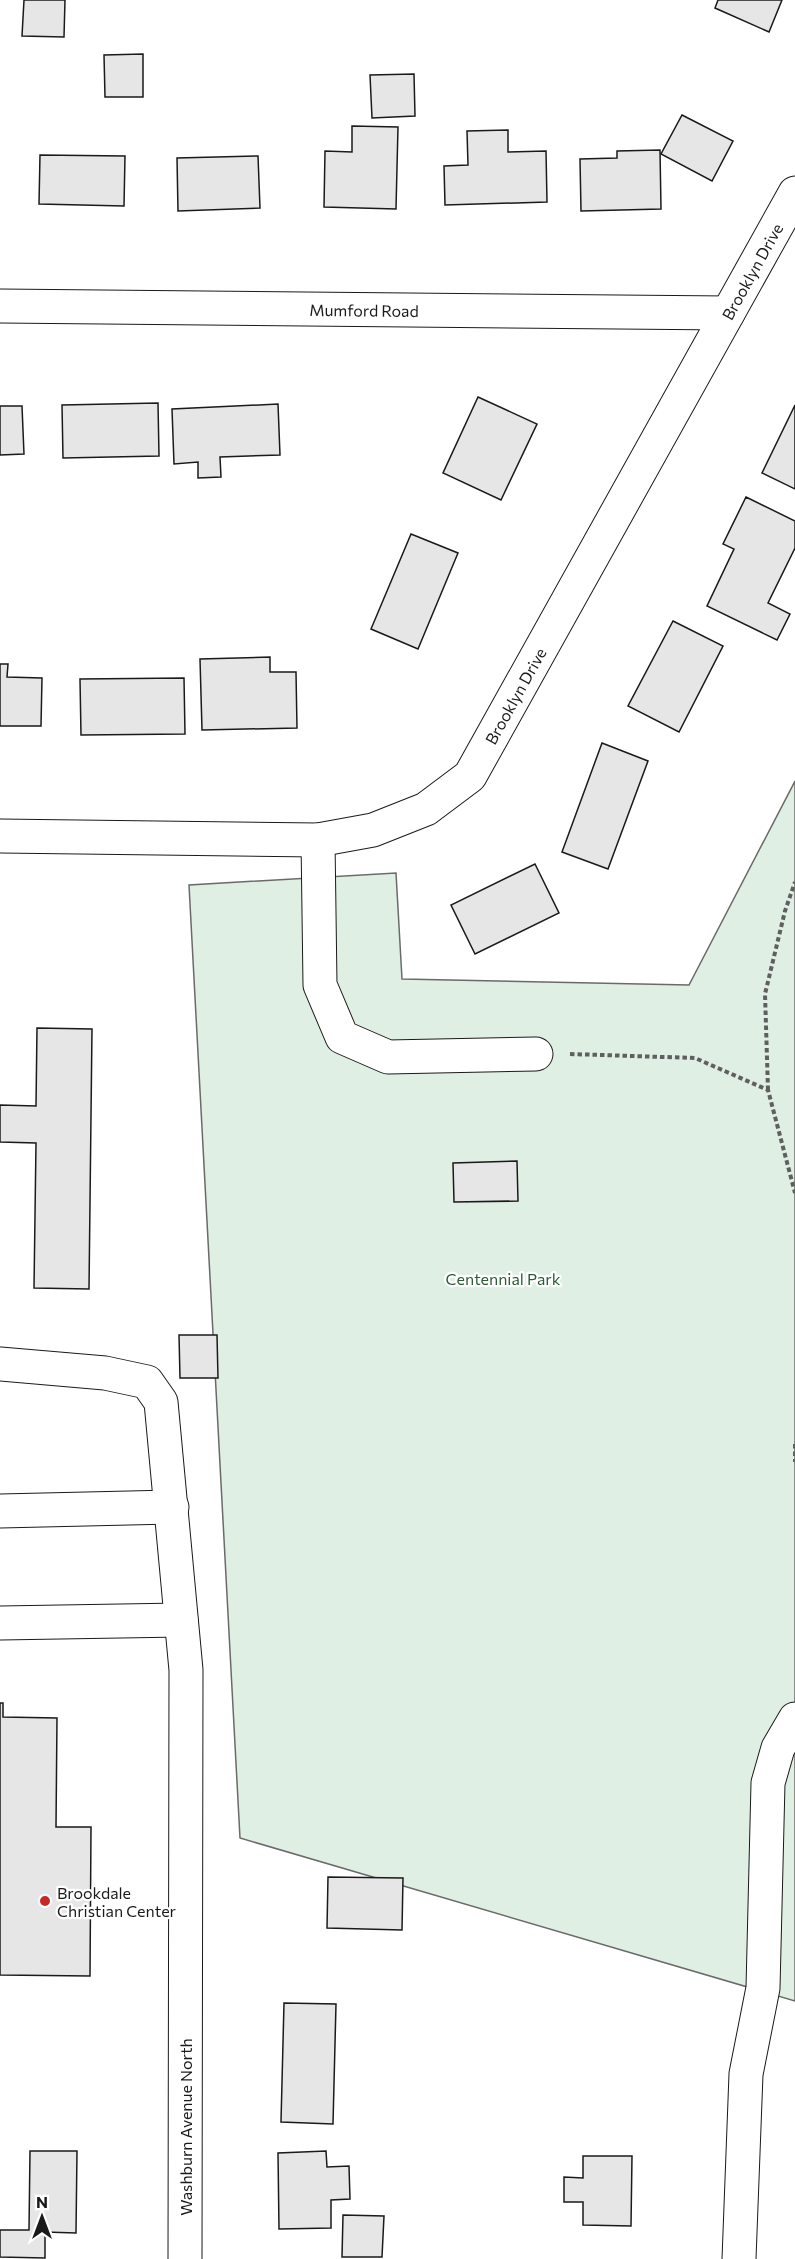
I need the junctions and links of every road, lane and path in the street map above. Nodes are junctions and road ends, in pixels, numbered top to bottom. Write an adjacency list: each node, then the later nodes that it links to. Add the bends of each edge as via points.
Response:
1 (795, 193): 3 (street, Brooklyn Drive)
2 (0, 306): 3 (street, Mumford Road)
3 (728, 313): 5 (street, Brooklyn Drive, via 470,776 426,809 373,831)
4 (0, 836): 5 (street, Brooklyn Drive)
5 (318, 840): 7 (street, via 320,985 342,1037 388,1057)
6 (795, 882): 8 (path, via 765,994)
7 (536, 1054): 8 (path, via 695,1058)
8 (768, 1090): 9 (path)
9 (795, 1193)
10 (0, 1364): 13 (street, Washburn Avenue North, via 105,1372 147,1383 162,1402)
11 (795, 1444): 12 (path)
12 (795, 1462)
13 (172, 1507): 14 (street); 15 (street, Washburn Avenue North)
14 (0, 1511)
15 (181, 1620): 16 (street); 18 (street, Washburn Avenue North, via 186,1670)
16 (0, 1623)
17 (795, 1719): 19 (street, via 778,1748 768,1783 763,1988 746,2074)
18 (184, 2259)
19 (739, 2259)

